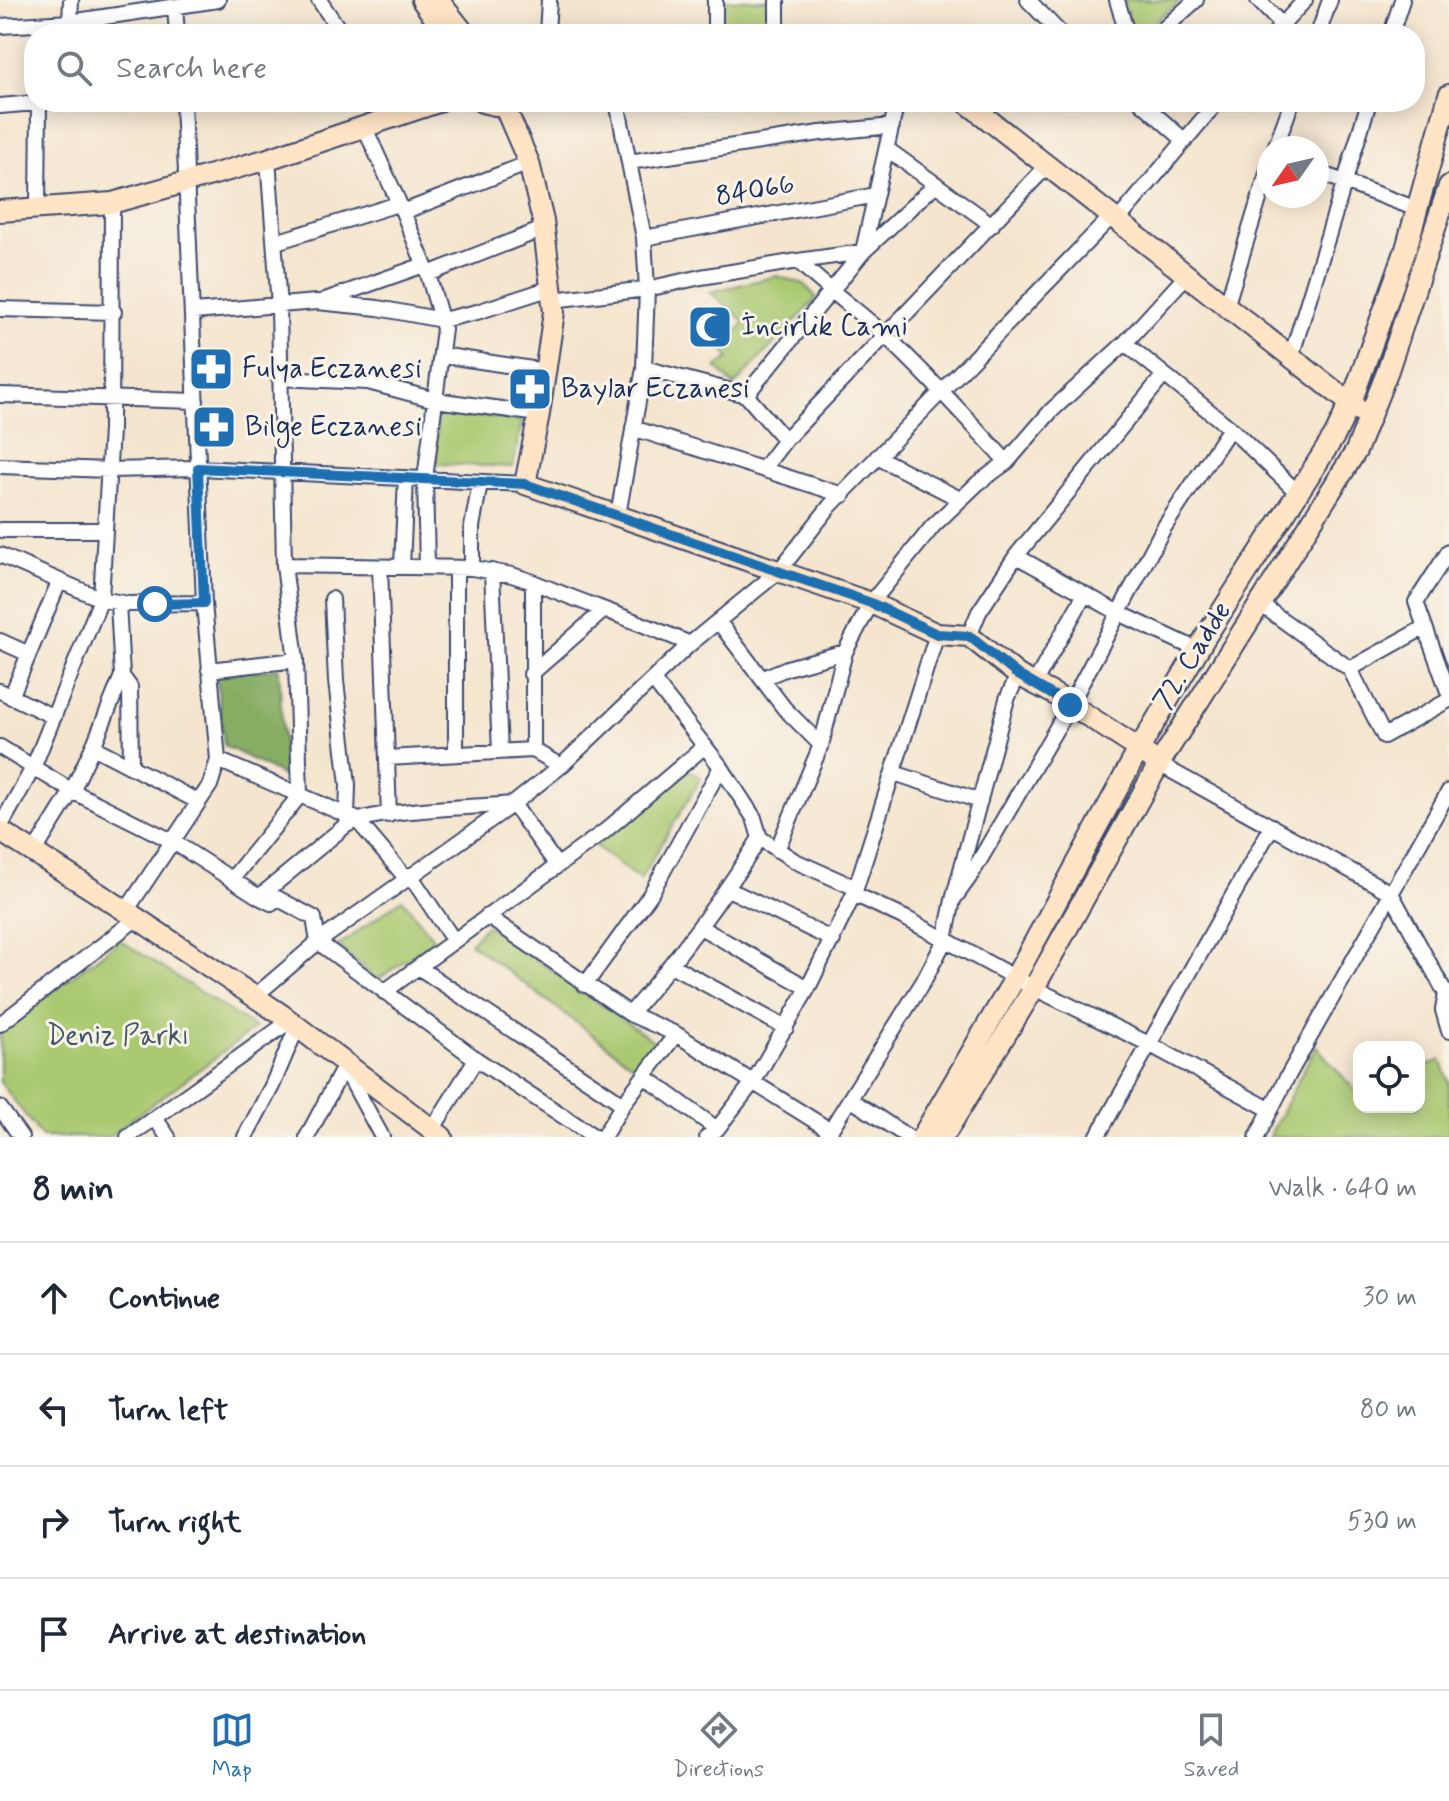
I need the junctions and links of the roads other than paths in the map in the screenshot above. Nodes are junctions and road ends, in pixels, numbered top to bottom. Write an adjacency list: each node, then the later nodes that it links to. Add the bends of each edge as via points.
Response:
1 (71, 0): 17 (street)
2 (218, 0): 16 (street)
3 (319, 0): 20 (street)
4 (422, 0): 21 (main road)
5 (438, 0): 22 (main road)
6 (549, 0): 23 (street)
7 (715, 0): 24 (street)
8 (777, 0): 25 (street)
9 (1028, 0): 26 (street)
10 (1117, 0): 27 (street)
11 (1196, 0): 28 (street)
12 (1258, 0): 29 (street)
13 (1305, 0): 30 (street)
14 (1330, 0): 31 (street)
15 (1402, 0): 32 (street)
16 (175, 7): 17 (street); 19 (street)
17 (70, 22): 18 (street)
18 (62, 24)
19 (176, 24)
20 (335, 24)
21 (439, 24)
22 (457, 24)
23 (548, 24)
24 (715, 24)
25 (777, 24)
26 (1051, 24)
27 (1124, 24)
28 (1169, 24)
29 (1274, 24)
30 (1283, 24)
31 (1322, 24)
32 (1394, 24)
33 (0, 26): 34 (street)
34 (24, 28)
35 (1449, 95): 68 (main road)
36 (24, 104): 37 (street)
37 (0, 106)
38 (42, 112): 67 (street)
39 (184, 112): 59 (street)
40 (388, 112): 49 (main road)
41 (508, 112): 56 (main road)
42 (619, 112): 55 (street)
43 (895, 112): 50 (street)
44 (979, 112): 57 (main road)
45 (1152, 112): 52 (street)
46 (1209, 112): 52 (street)
47 (1288, 112): 51 (street)
48 (1366, 112): 60 (street)
49 (364, 126): 54 (main road); 66 (street)
50 (892, 126): 53 (street); 55 (street)
51 (1279, 136)
52 (1185, 141): 70 (street)
53 (887, 149): 61 (street); 63 (street)
54 (268, 159): 59 (main road); 74 (street)
55 (629, 162): 73 (street)
56 (529, 163): 66 (street); 72 (main road)
57 (1048, 165): 70 (main road); 71 (street)
58 (1329, 177): 60 (street)
59 (188, 181): 64 (main road); 87 (street)
60 (1343, 183): 68 (street); 92 (street)
61 (936, 184): 71 (street); 75 (street)
62 (1449, 186): 105 (main road, 72. Cadde)
63 (876, 195): 73 (street, 84066); 75 (street)
64 (112, 203): 67 (main road); 86 (street)
65 (1257, 206): 84 (street)
66 (401, 208): 74 (street); 77 (street)
67 (38, 209): 69 (main road)
68 (1417, 209): 103 (main road)
69 (0, 211)
70 (1116, 218): 78 (main road); 97 (street)
71 (992, 225): 89 (street)
72 (543, 229): 77 (street); 81 (main road)
73 (644, 238): 79 (street)
74 (276, 242): 83 (street)
75 (863, 252): 76 (street); 80 (street)
76 (798, 261): 79 (street); 80 (street)
77 (426, 270): 82 (street); 88 (street)
78 (1186, 276): 84 (main road); 90 (street)
79 (647, 289): 81 (street); 93 (street)
80 (831, 293): 89 (street, via 844,298); 99 (street)
81 (552, 294): 88 (street); 94 (main road)
82 (317, 302): 83 (street); 88 (street)
83 (279, 306): 87 (street); 96 (street)
84 (1226, 307): 92 (main road)
85 (0, 309): 86 (street)
86 (114, 312): 100 (street)
87 (193, 312): 102 (street)
88 (442, 320): 91 (street)
89 (887, 337): 97 (street); 108 (street)
90 (1125, 343): 95 (street); 110 (street, via 1051,411)
91 (441, 355): 94 (street); 101 (street)
92 (1291, 357): 103 (main road)
93 (644, 368): 99 (street); 106 (street)
94 (545, 371): 104 (main road)
95 (1164, 375): 107 (street); 128 (street)
96 (279, 378): 101 (street, via 368,382); 115 (street)
97 (942, 392): 109 (street); 110 (street)
98 (0, 395): 100 (street)
99 (746, 395): 108 (street)
100 (110, 397): 102 (street); 114 (street)
101 (435, 400): 104 (street); 117 (street)
102 (196, 401): 112 (street)
103 (1350, 404): 105 (main road); 120 (main road)
104 (539, 414): 119 (main road)
105 (1369, 419): 145 (main road, 72. Cadde, via 1356,451)
106 (633, 428): 113 (street); 123 (street)
107 (1230, 428): 120 (street); 147 (street, via 1163,529)
108 (785, 440): 113 (street)
109 (877, 457): 121 (street); 122 (street)
110 (1007, 462): 122 (street)
111 (0, 466): 114 (street)
112 (198, 468): 114 (street); 115 (street); 143 (street)
113 (763, 469): 121 (street)
114 (109, 470): 125 (street)
115 (284, 473): 116 (street); 129 (street)
116 (406, 478): 117 (street); 130 (street)
117 (425, 479): 118 (street); 132 (street)
118 (480, 483): 119 (street); 134 (street)
119 (525, 484): 123 (main road)
120 (1298, 493): 154 (main road)
121 (843, 495): 136 (street)
122 (960, 499): 144 (street)
123 (618, 515): 136 (main road)
124 (0, 530): 125 (street)
125 (105, 530): 140 (street)
126 (1449, 551): 149 (street, via 1416,602)
127 (0, 555): 137 (street)
128 (1016, 556): 139 (street); 151 (street)
129 (284, 565): 131 (street); 157 (street)
130 (402, 566): 131 (street); 132 (street)
131 (380, 567): 177 (street)
132 (427, 567): 133 (street)
133 (456, 568): 134 (street); 176 (street)
134 (472, 568): 135 (street)
135 (492, 571): 138 (street); 175 (street)
136 (779, 571): 144 (main road); 148 (street)
137 (59, 582): 140 (street); 156 (street)
138 (533, 582): 146 (street); 160 (street)
139 (1085, 594): 147 (street); 164 (street)
140 (101, 599): 142 (street); 168 (street)
141 (332, 599): 192 (street)
142 (118, 603): 143 (street); 161 (street)
143 (204, 603): 159 (street)
144 (871, 603): 150 (main road); 155 (street)
145 (1259, 603): 158 (street); 179 (main road, 72. Cadde)
146 (603, 611): 153 (street); 160 (street)
147 (1119, 613): 154 (street); 167 (street)
148 (718, 621): 153 (street); 162 (street)
149 (1425, 627): 158 (street); 166 (street)
150 (937, 634): 151 (main road); 184 (street)
151 (969, 636): 164 (main road)
152 (0, 641): 156 (street)
153 (690, 644): 163 (street)
154 (1198, 650): 173 (main road)
155 (845, 652): 162 (street); 169 (street)
156 (29, 654): 165 (street)
157 (296, 660): 159 (street); 187 (street)
158 (1350, 669): 166 (street, via 1384,736)
159 (209, 670): 178 (street)
160 (531, 674): 174 (street)
161 (122, 676): 172 (street); 180 (street, via 130,687)
162 (763, 678): 169 (street)
163 (653, 680): 170 (street); 181 (street)
164 (1026, 680): 167 (main road); 188 (street, via 1007,699)
165 (6, 694): 168 (street)
166 (1449, 697)
167 (1070, 705): 173 (main road); 206 (street)
168 (54, 717): 183 (street)
169 (821, 745): 197 (street)
170 (705, 746): 182 (street); 199 (street, via 605,831)
171 (0, 747): 183 (street)
172 (93, 747): 180 (street); 185 (street)
173 (1139, 749): 179 (main road); 216 (main road)
174 (533, 750): 175 (street); 181 (street)
175 (500, 752): 176 (street)
176 (456, 753): 177 (street)
177 (387, 758): 191 (street)
178 (218, 760): 187 (street); 189 (street)
179 (1159, 764): 193 (street); 216 (main road, 72. Cadde)
180 (131, 765): 189 (street)
181 (561, 766): 190 (street)
182 (721, 767): 195 (street, via 754,818); 217 (street, via 650,895)
183 (33, 768): 185 (street); 194 (street)
184 (894, 773): 188 (street); 203 (street)
185 (72, 791): 196 (street); 198 (street)
186 (1449, 791): 204 (street)
187 (300, 795): 192 (street); 201 (street)
188 (980, 801): 206 (street)
189 (199, 802): 196 (street)
190 (513, 804): 191 (street); 199 (street); 200 (street)
191 (389, 815): 192 (street)
192 (352, 817): 200 (street); 205 (street)
193 (1272, 826): 204 (street); 228 (street)
194 (0, 829): 198 (main road)
195 (760, 838): 197 (street); 202 (street)
196 (172, 841): 201 (street); 207 (street)
197 (777, 850): 203 (street)
198 (33, 854): 207 (main road)
199 (556, 864): 208 (street)
200 (408, 876): 212 (street); 213 (street)
201 (232, 879): 205 (street)
202 (728, 889): 209 (street); 210 (street)
203 (855, 891): 210 (street); 211 (street)
204 (1391, 893): 220 (street); 236 (street)
205 (259, 897): 213 (street, via 271,903 277,898 314,918)
206 (953, 900): 211 (street)
207 (131, 915): 221 (main road); 223 (street)
208 (487, 916): 212 (street); 217 (street)
209 (700, 927): 214 (street); 218 (street)
210 (833, 940): 218 (street)
211 (945, 940): 216 (street); 233 (street)
212 (454, 941): 215 (street)
213 (318, 942): 219 (street); 221 (street)
214 (671, 965): 222 (street); 225 (street)
215 (418, 967): 219 (street); 234 (street)
216 (1024, 983): 228 (street); 250 (main road); 251 (main road, 72. Cadde)
217 (585, 985): 222 (street)
218 (808, 988): 225 (street)
219 (384, 992): 229 (street)
220 (1447, 994): 226 (street, via 1443,1010)
221 (254, 997): 224 (main road)
222 (630, 1014): 227 (street)
223 (0, 1024)
224 (294, 1024): 230 (main road); 237 (street); 245 (street, via 272,1086)
225 (786, 1028): 232 (street)
226 (1449, 1031)
227 (676, 1034): 231 (street); 232 (street)
228 (1149, 1044): 236 (street); 252 (street)
229 (476, 1059): 240 (street); 247 (street)
230 (345, 1065): 239 (street); 240 (main road); 246 (street)
231 (644, 1076): 234 (street); 238 (street)
232 (754, 1081): 238 (street); 241 (street)
233 (850, 1099): 241 (street); 249 (street)
234 (623, 1104): 248 (street)
235 (0, 1108): 242 (street)
236 (1271, 1110): 253 (street)
237 (155, 1118): 243 (street); 244 (street)
238 (712, 1133)
239 (376, 1134)
240 (437, 1134)
241 (828, 1134)
242 (21, 1137)
243 (128, 1137)
244 (168, 1137)
245 (245, 1137)
246 (307, 1137)
247 (595, 1137)
248 (603, 1137)
249 (908, 1137)
250 (922, 1137)
251 (943, 1137)
252 (1097, 1137)
253 (1257, 1137)

